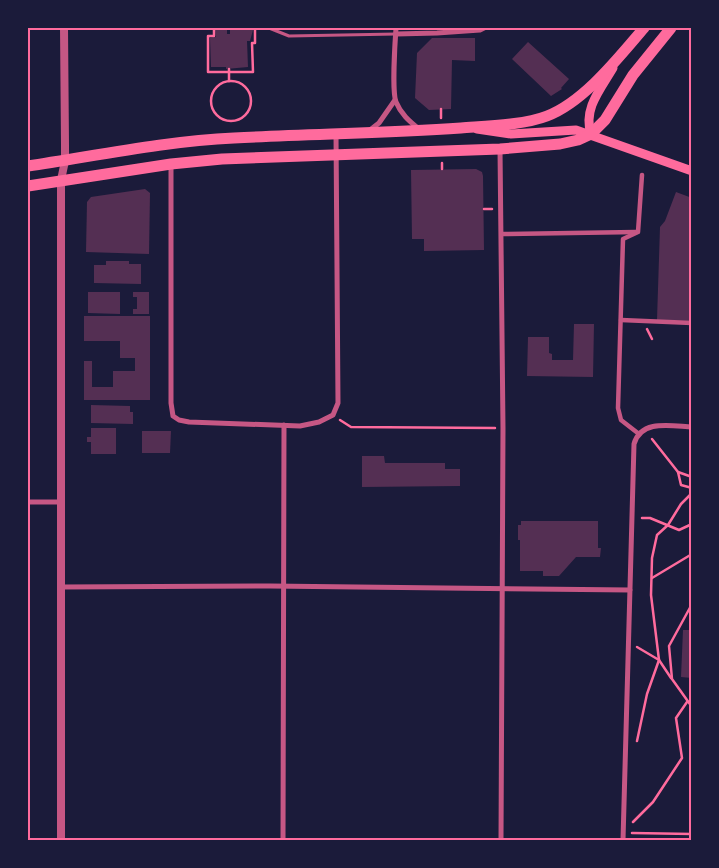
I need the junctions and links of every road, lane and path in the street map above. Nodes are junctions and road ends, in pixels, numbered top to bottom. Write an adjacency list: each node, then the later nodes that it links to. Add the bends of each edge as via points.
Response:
1 (64, 28): 22 (street)
2 (214, 28): 10 (path, via 214,36 208,36 208,72)
3 (255, 28): 10 (path, via 253,72)
4 (269, 28): 8 (lane, via 289,36)
5 (484, 28): 8 (street, via 437,33)
6 (644, 28): 9 (highway)
7 (671, 28): 19 (highway, via 633,75 610,114)
8 (396, 31): 12 (street)
9 (618, 58): 15 (highway, via 580,96 546,117); 19 (main road, via 591,106 588,117)
10 (229, 70): 11 (path)
11 (229, 81): 13 (path, via 214,91 211,104 217,116); 13 (path, via 242,84 251,100 242,117)
12 (395, 100): 16 (street, via 400,111); 17 (street, via 379,123)
13 (231, 121): 14 (path)
14 (231, 125)
15 (470, 127): 16 (highway); 19 (main road, via 512,134 569,130)
16 (421, 131): 17 (highway)
17 (366, 133): 18 (highway)
18 (336, 134): 21 (street); 22 (highway, via 231,138)
19 (591, 134): 20 (highway, via 560,144); 25 (main road)
20 (500, 149): 21 (highway); 30 (street)
21 (337, 155): 23 (highway); 35 (street, via 339,384 338,403)
22 (64, 161): 24 (highway); 27 (street)
23 (171, 164): 27 (highway); 36 (street, via 173,416 189,422)
24 (28, 166)
25 (692, 171)
26 (642, 174): 29 (street)
27 (61, 180): 28 (highway); 46 (street)
28 (28, 186)
29 (638, 232): 30 (street); 31 (street, via 623,239)
30 (502, 234): 38 (street)
31 (621, 320): 32 (street); 39 (street, via 618,408 621,420)
32 (692, 323)
33 (649, 333): 34 (path)
34 (652, 339)
35 (333, 415): 36 (street, via 300,426); 38 (path, via 351,427)
36 (284, 425): 52 (street)
37 (692, 427): 39 (street, via 651,426)
38 (503, 428): 54 (street)
39 (639, 434): 47 (street, via 634,444)
40 (652, 439): 41 (path)
41 (678, 472): 42 (path); 43 (path, via 681,485)
42 (692, 477)
43 (692, 488)
44 (692, 493): 49 (path)
45 (28, 502): 46 (street)
46 (62, 502): 53 (street)
47 (633, 518): 49 (path, via 650,518); 55 (street)
48 (692, 524): 49 (path, via 679,530)
49 (668, 525): 51 (path, via 657,535)
50 (692, 554): 51 (path)
51 (652, 578): 58 (path)
52 (284, 586): 53 (street); 54 (street); 69 (street)
53 (62, 588): 68 (street)
54 (501, 588): 55 (street); 70 (street)
55 (630, 590): 57 (street)
56 (692, 604): 59 (path, via 669,646)
57 (627, 642): 58 (path); 65 (street)
58 (659, 660): 59 (path); 62 (path)
59 (672, 679): 60 (path)
60 (687, 702): 61 (path); 64 (path, via 676,718 682,758 653,802)
61 (692, 707)
62 (636, 748)
63 (634, 812): 64 (path)
64 (633, 822): 66 (path)
65 (623, 833): 66 (path); 71 (street)
66 (633, 833): 67 (path)
67 (692, 834)
68 (61, 840)
69 (283, 840)
70 (501, 840)
71 (623, 840)

